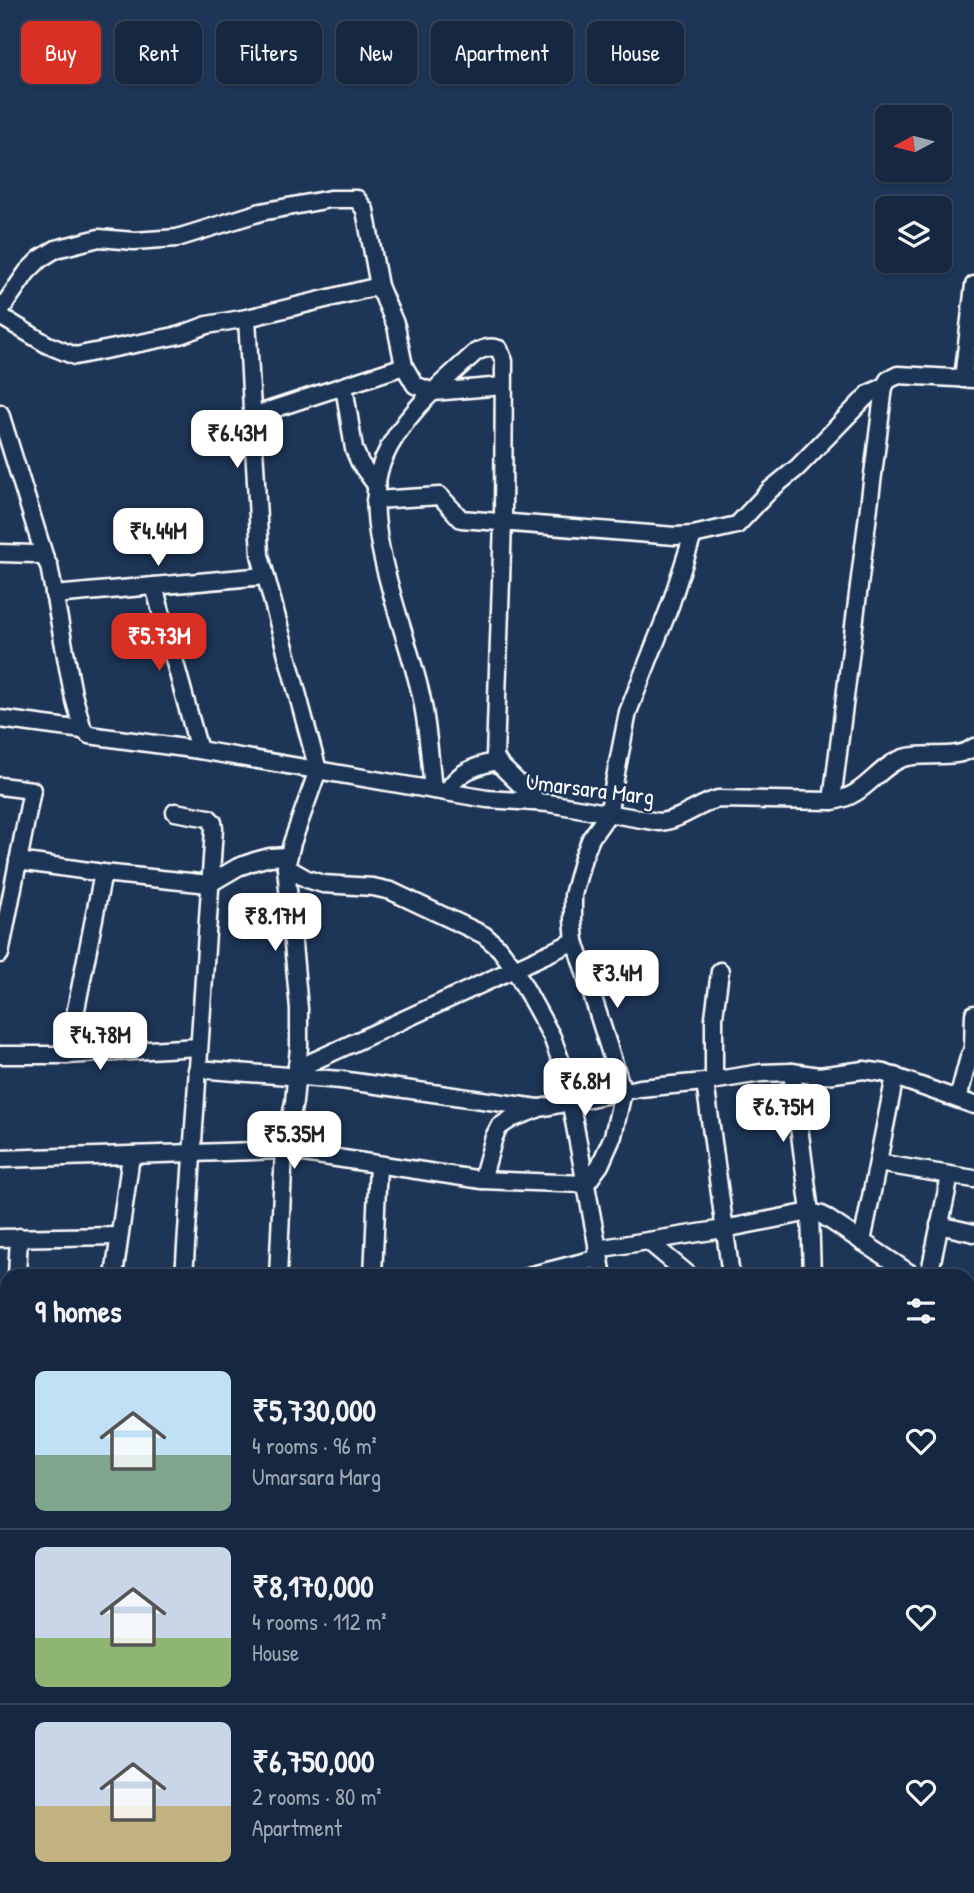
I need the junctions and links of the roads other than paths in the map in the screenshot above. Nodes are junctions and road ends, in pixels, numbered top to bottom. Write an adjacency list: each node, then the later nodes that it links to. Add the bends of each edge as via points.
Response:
1 (974, 285): 7 (street)
2 (379, 286): 3 (street, via 365,210 357,199 348,198 261,212 177,238 134,242 99,238 56,249 27,272); 5 (street); 6 (street, via 396,327)
3 (0, 311)
4 (0, 316): 5 (street, via 75,356)
5 (247, 318): 13 (street)
6 (404, 366): 8 (street); 11 (street, via 415,384)
7 (968, 379): 10 (street, via 898,375)
8 (344, 386): 13 (street); 14 (street, via 354,449)
9 (503, 386): 11 (street); 11 (street, via 502,354 486,347); 15 (street)
10 (884, 387): 16 (street, via 863,400 737,525); 30 (street)
11 (433, 392): 14 (street, via 401,425 381,464)
12 (0, 413): 18 (street)
13 (252, 416): 19 (street)
14 (375, 493): 15 (street, via 440,496 461,519); 29 (street, via 378,538 422,700)
15 (503, 522): 16 (street); 26 (street)
16 (693, 535): 33 (street, via 628,712)
17 (0, 553): 18 (street)
18 (45, 558): 21 (street)
19 (265, 576): 20 (street); 27 (street)
20 (154, 586): 21 (street); 25 (street)
21 (54, 595): 23 (street)
22 (0, 719): 23 (street, Umarsara Marg)
23 (83, 730): 25 (street, Umarsara Marg)
24 (974, 747): 30 (street, via 965,752 902,758 850,797)
25 (200, 750): 27 (street, Umarsara Marg)
26 (496, 761): 29 (street, via 471,768); 31 (street)
27 (318, 770): 29 (street, Umarsara Marg); 35 (street)
28 (0, 786): 34 (street, via 32,790)
29 (440, 791): 31 (street, Umarsara Marg)
30 (832, 801): 33 (street, Umarsara Marg, via 718,799 659,822)
31 (538, 802): 33 (street, Umarsara Marg)
32 (175, 812): 37 (street, via 213,822)
33 (608, 814): 39 (street, via 590,838 573,895)
34 (18, 861): 36 (street); 38 (street)
35 (287, 861): 37 (street, via 270,857 256,861); 41 (street, via 307,879 323,884 391,891 484,935); 49 (street, via 299,1009)
36 (103, 873): 37 (street); 47 (street)
37 (209, 884): 44 (street)
38 (2, 935): 40 (street)
39 (575, 941): 41 (street); 53 (street)
40 (0, 954)
41 (514, 968): 49 (street); 55 (street, via 552,1037)
42 (720, 971): 52 (street)
43 (974, 1014): 45 (street)
44 (198, 1047): 47 (street); 48 (street)
45 (973, 1047): 54 (street)
46 (0, 1055): 47 (street)
47 (67, 1055)
48 (197, 1069): 49 (street); 59 (street)
49 (297, 1070): 57 (street); 58 (street)
50 (792, 1072): 51 (street, via 819,1076 864,1070); 52 (street); 68 (street)
51 (895, 1076): 54 (street); 62 (street)
52 (709, 1081): 53 (street); 70 (street)
53 (623, 1092): 55 (street); 67 (street, via 613,1136)
54 (958, 1099): 56 (street)
55 (571, 1103): 57 (street); 67 (street)
56 (974, 1105)
57 (540, 1108): 65 (street, via 499,1127)
58 (284, 1150): 59 (street); 63 (street); 82 (street)
59 (191, 1152): 60 (street); 81 (street)
60 (131, 1156): 61 (street); 72 (street)
61 (0, 1159)
62 (878, 1163): 64 (street); 76 (street)
63 (378, 1165): 65 (street); 83 (street)
64 (950, 1176): 66 (street); 69 (street)
65 (482, 1180): 67 (street)
66 (974, 1180)
67 (586, 1184): 77 (street)
68 (810, 1212): 70 (street); 76 (street); 88 (street)
69 (939, 1225): 71 (street); 89 (street)
70 (723, 1229): 75 (street); 87 (street)
71 (974, 1233)
72 (118, 1236): 73 (street); 80 (street)
73 (19, 1237): 74 (street); 79 (street)
74 (0, 1238)
75 (648, 1241): 77 (street); 86 (street)
76 (862, 1242): 78 (street)
77 (598, 1253): 84 (street); 85 (street)
78 (890, 1268)
79 (18, 1269)
80 (115, 1269)
81 (184, 1269)
82 (278, 1269)
83 (373, 1269)
84 (549, 1269)
85 (601, 1269)
86 (682, 1269)
87 (730, 1269)
88 (812, 1269)
89 (930, 1269)

